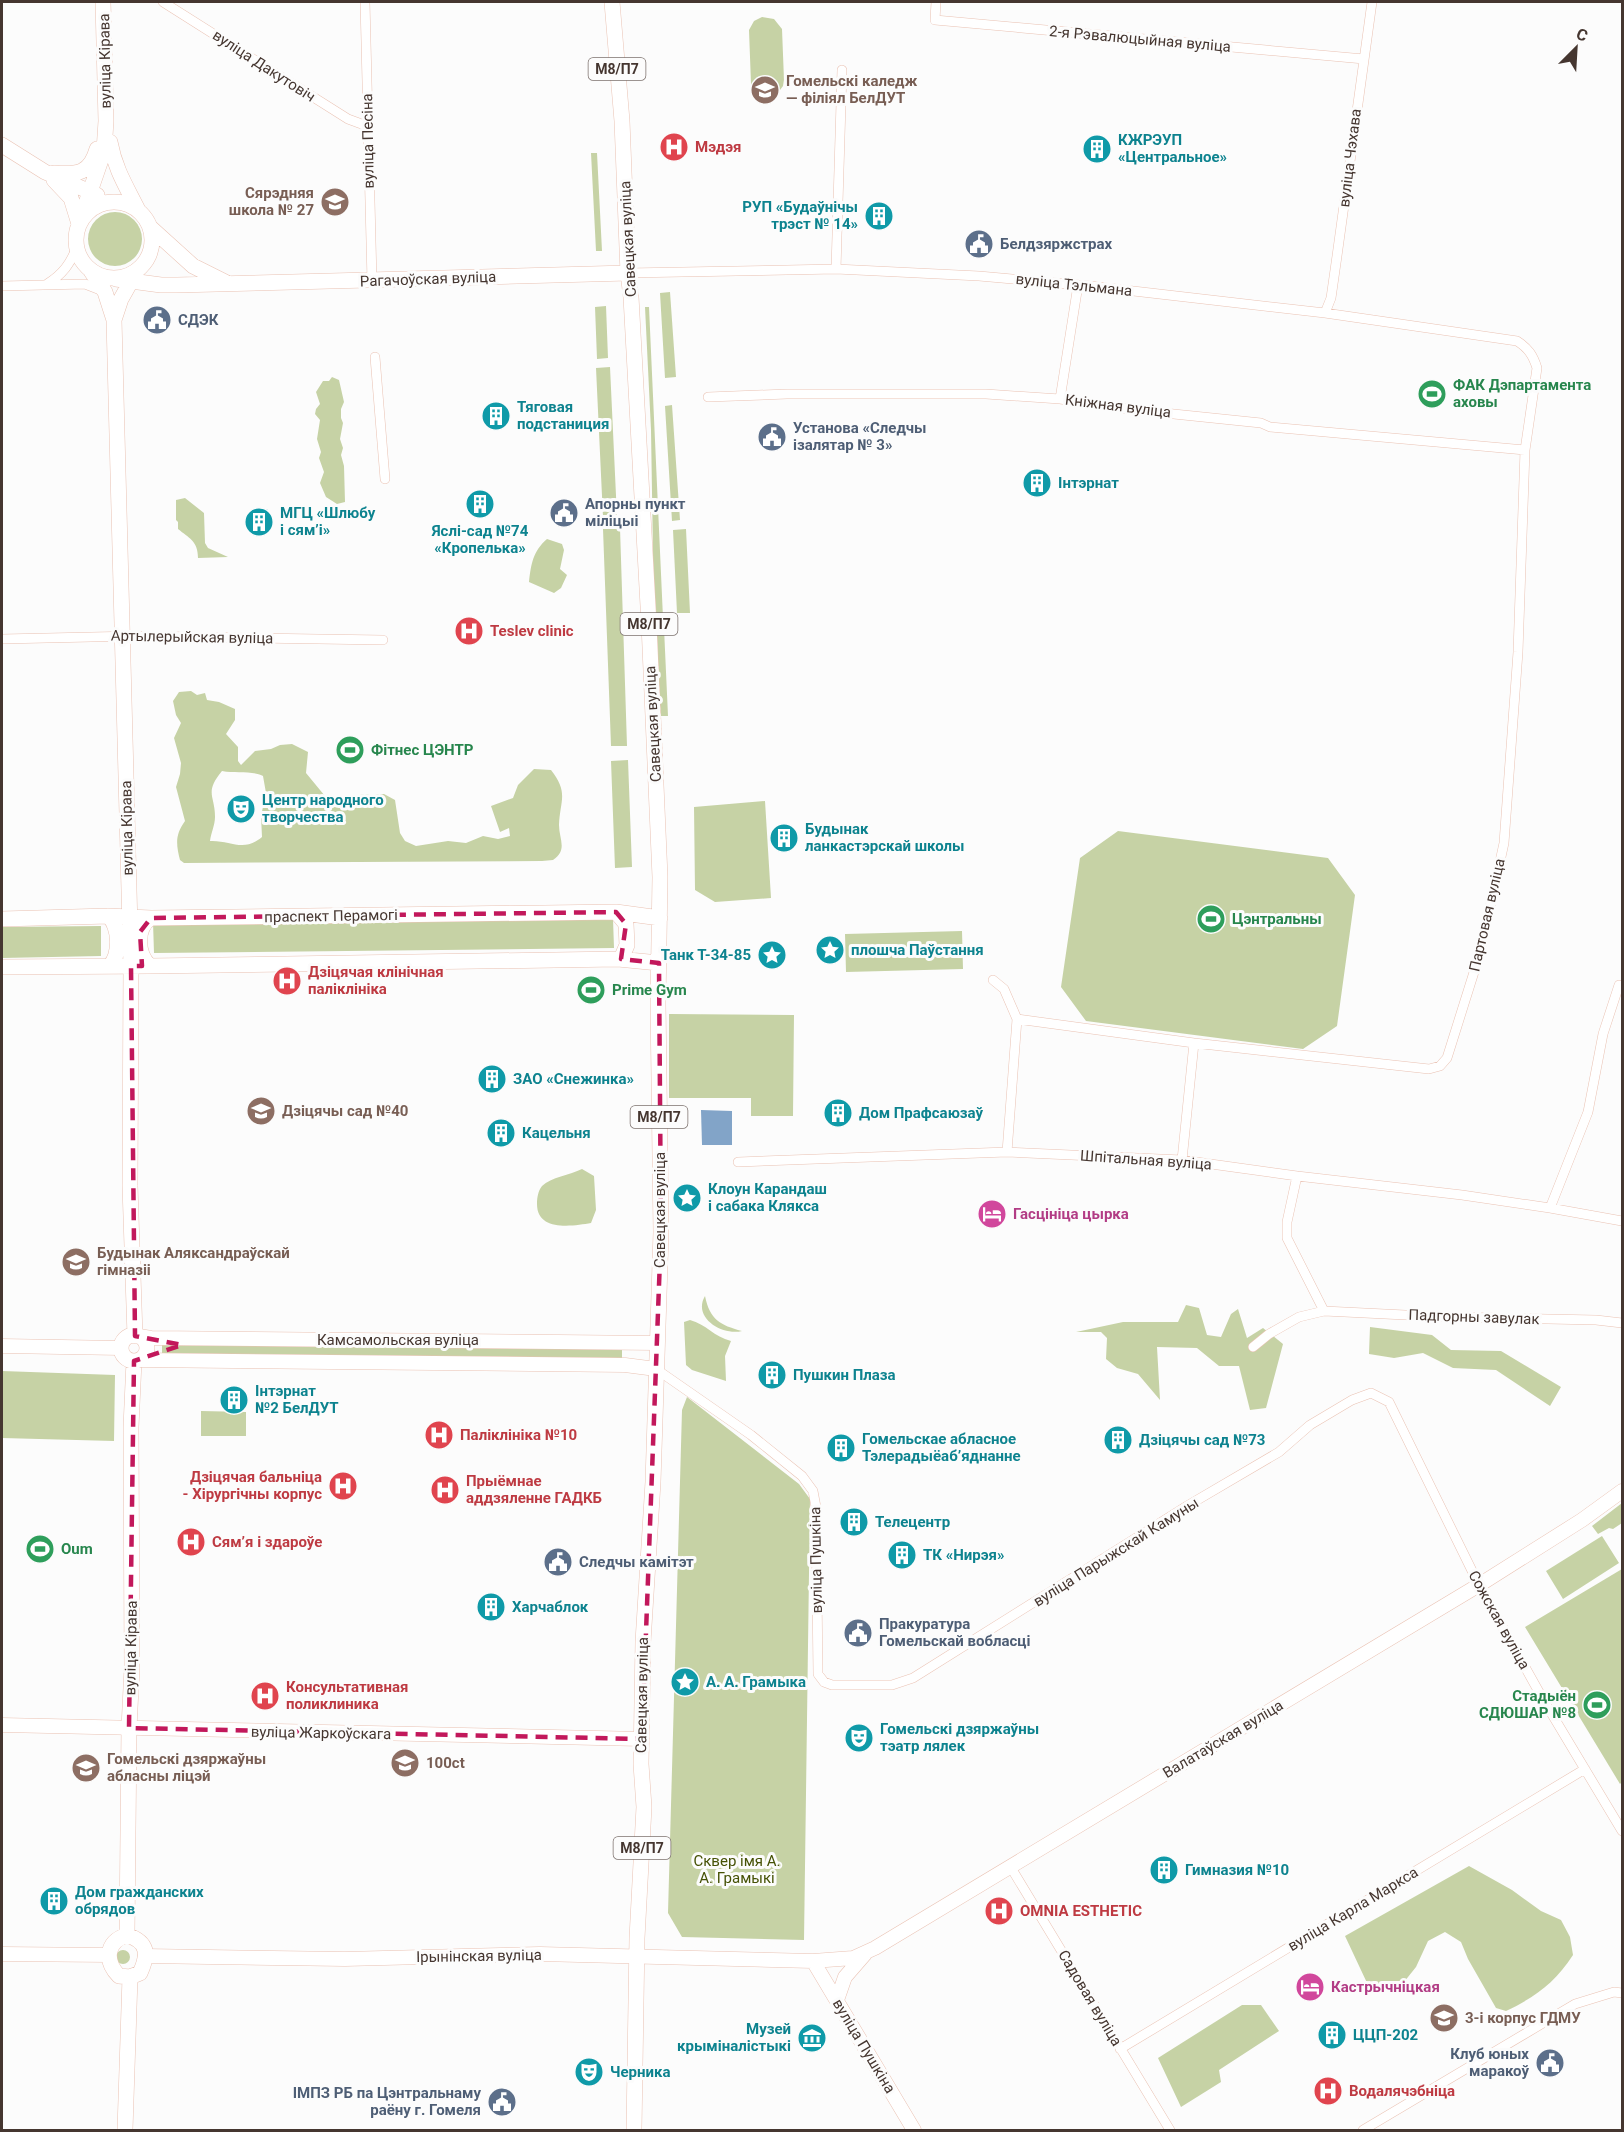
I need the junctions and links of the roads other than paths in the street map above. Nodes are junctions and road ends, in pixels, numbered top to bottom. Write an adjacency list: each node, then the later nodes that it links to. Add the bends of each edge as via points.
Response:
1 (103, 2): 9 (main road, вуліца Кірава)
2 (163, 2): 10 (street, вуліца Дакутовіч, via 348,119)
3 (365, 2): 10 (street, вуліца Песіна)
4 (612, 2): 20 (main road, Савецкая вуліца / М8/П7)
5 (936, 2): 7 (street, 2-я Рэвалюцыйная вуліца, via 935,20)
6 (1372, 2): 7 (street, вуліца Чэхава)
7 (1364, 59): 29 (street, вуліца Чэхава, via 1331,298)
8 (842, 70): 19 (street)
9 (106, 121): 12 (main road, via 88,168 70,174); 13 (main road, вуліца Кірава, via 103,159); 15 (main road, вуліца Кірава, via 114,163)
10 (367, 126): 23 (street, вуліца Песіна)
11 (2, 145): 12 (main road)
12 (45, 172): 13 (main road); 16 (main road, via 71,198)
13 (90, 192): 14 (main road); 16 (main road, вуліца Кірава)
14 (111, 202): 15 (main road, via 125,203); 16 (main road, via 98,205)
15 (138, 210): 17 (main road)
16 (79, 224): 18 (main road)
17 (151, 228): 21 (main road, via 152,247 144,265); 25 (main road, Рагачоўская вуліца, via 193,266)
18 (76, 247): 22 (main road); 24 (street, via 69,266)
19 (837, 269): 20 (street, вуліца Тэльмана); 27 (street, вуліца Тэльмана)
20 (628, 273): 23 (main road, Рагачоўская вуліца); 44 (main road, Савецкая вуліца / М8/П7, via 650,635)
21 (128, 277): 22 (main road); 26 (main road, Рагачоўская вуліца); 30 (main road, вуліца Кірава)
22 (88, 278): 24 (street); 30 (main road, вуліца Кірава, via 105,292)
23 (372, 281): 25 (main road, Рагачоўская вуліца)
24 (47, 284): 28 (street)
25 (227, 284): 26 (main road, Рагачоўская вуліца)
26 (161, 285): 30 (main road, via 130,297)
27 (1078, 285): 29 (street, вуліца Тэльмана); 34 (street)
28 (2, 286)
29 (1325, 313): 31 (street, вуліца Тэльмана)
30 (116, 314): 37 (main road, вуліца Кірава)
31 (1517, 341): 35 (street, Партовая вуліца, via 1527,347 1536,368)
32 (375, 357): 36 (street)
33 (708, 397): 34 (street, Кніжная вуліца, via 946,394)
34 (1060, 399): 35 (street, Кніжная вуліца, via 1270,427)
35 (1525, 450): 55 (street, Партовая вуліца, via 1518,652 1504,843 1480,953 1447,1058 1429,1070)
36 (385, 479)
37 (123, 636): 38 (street, Артылерыйская вуліца); 39 (street, Артылерыйская вуліца); 42 (main road, вуліца Кірава)
38 (2, 639)
39 (383, 640)
40 (616, 912): 43 (main road, праспект Перамогі); 44 (main road, праспект Перамогі); 46 (main road, via 626,924 627,945)
41 (108, 916): 42 (main road, праспект Перамогі); 45 (main road, праспект Перамогі); 48 (main road, via 116,925 117,956)
42 (130, 916): 43 (main road, праспект Перамогі); 49 (main road, вуліца Кірава)
43 (151, 918): 50 (main road, via 140,932 141,954)
44 (660, 918): 47 (main road, Савецкая вуліца / М8/П7)
45 (2, 920)
46 (621, 959): 47 (main road); 50 (main road)
47 (659, 963): 67 (main road, Савецкая вуліца / М8/П7, via 661,1232)
48 (109, 966): 49 (main road); 51 (main road)
49 (131, 966): 50 (main road); 64 (main road, вуліца Кірава, via 130,1186)
50 (150, 966)
51 (2, 967)
52 (993, 980): 54 (street, via 1004,989)
53 (1619, 985): 60 (street, via 1603,1034 1588,1112)
54 (1017, 1019): 55 (street, Партовая вуліца); 56 (street)
55 (1194, 1043): 57 (street)
56 (1007, 1152): 57 (street, Шпітальная вуліца); 58 (street, Шпітальная вуліца)
57 (1182, 1160): 59 (street, Шпітальная вуліца)
58 (738, 1162)
59 (1296, 1176): 60 (street, Шпітальная вуліца); 62 (street, via 1287,1238)
60 (1550, 1208): 61 (street, Шпітальная вуліца)
61 (1623, 1221)
62 (1324, 1311): 63 (street, Падгорны завулак); 69 (street, Падгорны завулак, via 1299,1317)
63 (1623, 1323)
64 (137, 1336): 65 (street, Камсамольская вуліца); 70 (main road, via 127,1338); 71 (main road, via 147,1346 145,1354)
65 (352, 1340): 66 (street, Камсамольская вуліца); 72 (street)
66 (625, 1342): 67 (street, Камсамольская вуліца); 73 (street)
67 (657, 1343): 74 (main road, Савецкая вуліца / М8/П7); 75 (street, вуліца Пушкіна, via 665,1367)
68 (2, 1346): 70 (street)
69 (1253, 1347)
70 (121, 1348): 71 (main road, via 124,1356)
71 (137, 1360): 72 (street, Камсамольская вуліца); 81 (main road, вуліца Кірава, via 130,1427)
72 (353, 1362): 73 (street, Камсамольская вуліца)
73 (625, 1365): 74 (street, Камсамольская вуліца)
74 (656, 1369): 75 (street, вуліца Пушкіна); 82 (main road, Савецкая вуліца / М8/П7)
75 (680, 1385): 79 (street, вуліца Пушкіна, via 779,1456 813,1491 818,1674)
76 (1389, 1402): 78 (street, Сожская вуліца); 79 (street, вуліца Парыжскай Камуны, via 1371,1392 1352,1400 1310,1425 1279,1452 913,1678 892,1685)
77 (1623, 1491): 78 (street, Валатаўская вуліца)
78 (1479, 1585): 83 (street, Сожская вуліца); 85 (street, Валатаўская вуліца)
79 (832, 1685)
80 (2, 1725): 81 (street, вуліца Жаркоўскага)
81 (129, 1728): 82 (street, вуліца Жаркоўскага); 86 (main road, вуліца Кірава)
82 (642, 1739): 91 (main road, Савецкая вуліца / М8/П7, via 644,1807)
83 (1586, 1769): 84 (street, Сожская вуліца); 96 (street, вуліца Карла Маркса)
84 (1623, 1831)
85 (1010, 1866): 87 (street, Валатаўская вуліца); 96 (street, Садовая вуліца)
86 (127, 1935): 89 (main road, via 118,1938); 90 (main road, via 144,1946)
87 (866, 1953): 92 (street, Валатаўская вуліца, via 853,1958); 95 (street, via 845,1977)
88 (2, 1954): 89 (street)
89 (109, 1954): 93 (main road, via 111,1968 119,1976)
90 (145, 1956): 91 (street, Ірынінская вуліца); 93 (main road, via 140,1973)
91 (637, 1957): 92 (street, Ірынінская вуліца); 98 (main road, Савецкая вуліца / М8/П7)
92 (813, 1961): 95 (street, вуліца Пушкіна)
93 (130, 1977): 97 (main road)
94 (1623, 1993): 101 (street, via 1605,1994 1575,2004)
95 (837, 2000): 99 (street, вуліца Пушкіна)
96 (1120, 2049): 100 (street, Садовая вуліца)
97 (124, 2130)
98 (634, 2130)
99 (914, 2130)
100 (1170, 2130)
101 (1364, 2130)

